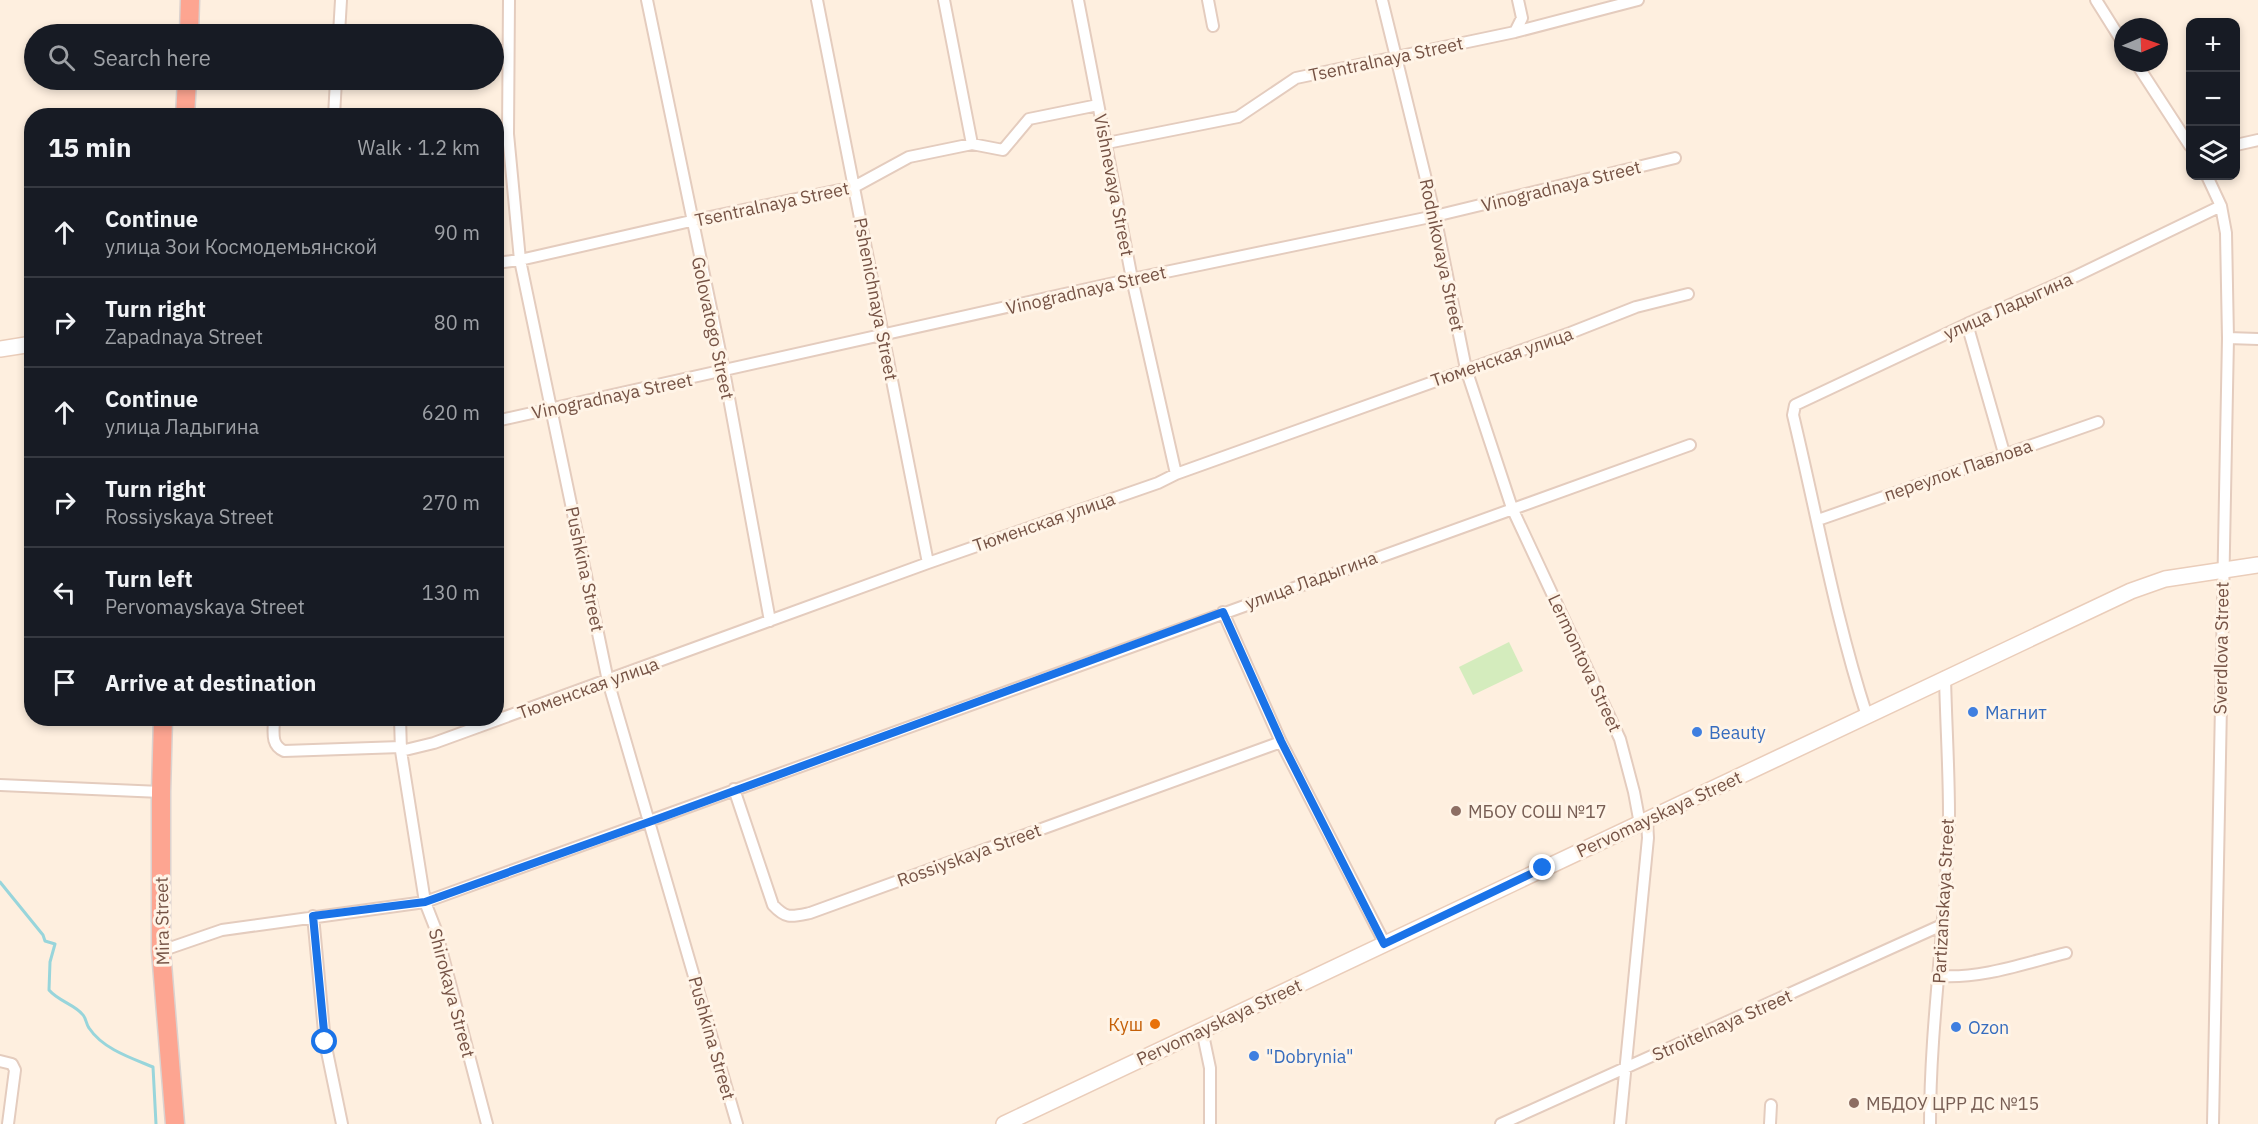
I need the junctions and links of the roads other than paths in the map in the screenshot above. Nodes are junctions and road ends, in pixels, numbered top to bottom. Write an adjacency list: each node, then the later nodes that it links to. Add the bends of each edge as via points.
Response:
1 (190, 0): 13 (highway)
2 (341, 0): 14 (street)
3 (509, 0): 36 (street, Pushkina Street, via 508,134)
4 (646, 0): 35 (street, Golovatogo Street)
5 (817, 0): 32 (street, Pshenichnaya Street)
6 (944, 0): 29 (street)
7 (1078, 0): 22 (street, Vishnevaya Street)
8 (1208, 0): 15 (street)
9 (1382, 0): 18 (street, Rodnikovaya Street)
10 (1518, 0): 17 (street, via 1522,18)
11 (1638, 0): 17 (street, Tsentralnaya Street)
12 (2096, 0): 16 (street)
13 (189, 24)
14 (340, 24)
15 (1213, 26)
16 (2114, 29)
17 (1515, 32): 18 (street, Tsentralnaya Street)
18 (1395, 57): 27 (street, Tsentralnaya Street, via 1296,78 1238,117); 34 (street, Rodnikovaya Street)
19 (2142, 72): 25 (street)
20 (186, 90): 23 (highway)
21 (335, 90): 24 (street)
22 (1098, 105): 27 (street, Vishnevaya Street); 29 (street, Tsentralnaya Street, via 1029,119 1003,150)
23 (185, 108)
24 (334, 108)
25 (2186, 140)
26 (2258, 140): 28 (street)
27 (1107, 143): 38 (street, Vishnevaya Street)
28 (2240, 143)
29 (972, 144): 32 (street, Tsentralnaya Street, via 909,157)
30 (1675, 158): 34 (street, Vinogradnaya Street)
31 (2208, 180): 33 (street, Sverdlova Street)
32 (854, 187): 35 (street, Tsentralnaya Street); 41 (street, Pshenichnaya Street)
33 (2221, 206): 40 (street, улица Ладыгина); 42 (street, Sverdlova Street, via 2226,233)
34 (1435, 216): 38 (street, Vinogradnaya Street); 46 (street, Rodnikovaya Street)
35 (691, 220): 36 (street, Tsentralnaya Street); 47 (street, Golovatogo Street)
36 (520, 260): 37 (street, Tsentralnaya Street); 48 (street, Pushkina Street)
37 (504, 262)
38 (1132, 279): 41 (street, Vinogradnaya Street); 53 (street, Vishnevaya Street)
39 (1688, 294): 46 (street, Тюменская улица, via 1636,307)
40 (1968, 324): 52 (street); 55 (street, улица Ладыгина, via 1796,405 1793,415)
41 (883, 336): 47 (street, Vinogradnaya Street); 56 (street, Pshenichnaya Street)
42 (2228, 338): 43 (street); 58 (street, Sverdlova Street)
43 (2258, 339)
44 (24, 346): 45 (street)
45 (0, 349)
46 (1466, 369): 53 (street, Тюменская улица); 54 (street, Rodnikovaya Street)
47 (724, 372): 48 (street, Vinogradnaya Street); 60 (street, Golovatogo Street)
48 (551, 410): 49 (street, Vinogradnaya Street); 62 (street, Pushkina Street)
49 (504, 419)
50 (2098, 422): 52 (street, переулок Павлова)
51 (1690, 445): 54 (street, улица Ладыгина)
52 (2004, 453): 55 (street, переулок Павлова)
53 (1176, 474): 56 (street, Тюменская улица)
54 (1512, 508): 59 (street, улица Ладыгина); 75 (street, Lermontova Street, via 1620,739)
55 (1818, 520): 63 (street, via 1828,573)
56 (928, 563): 60 (street, Тюменская улица)
57 (2258, 565): 58 (street, Pervomayskaya Street)
58 (2222, 569): 61 (street, Pervomayskaya Street, via 2165,579 2131,591); 98 (street, Sverdlova Street)
59 (1223, 612): 69 (street); 72 (street, улица Ладыгина)
60 (770, 621): 62 (street, Тюменская улица)
61 (1945, 678): 63 (street, Pervomayskaya Street); 78 (street, Partizanskaya Street, via 1949,814)
62 (608, 681): 64 (street, Тюменская улица); 74 (street, Pushkina Street)
63 (1867, 716): 75 (street, Pervomayskaya Street)
64 (504, 718)
65 (163, 726): 73 (highway, Mira Street)
66 (274, 726): 70 (street, Тюменская улица, via 274,742 288,751)
67 (400, 726): 70 (street, Shirokaya Street)
68 (482, 726): 70 (street, Тюменская улица, via 434,743)
69 (1281, 741): 72 (street, Rossiyskaya Street, via 793,917 782,915 773,904); 79 (street)
70 (401, 749): 76 (street, Shirokaya Street)
71 (0, 785): 73 (street)
72 (734, 789): 74 (street, улица Ладыгина)
73 (161, 792): 80 (highway, Mira Street)
74 (649, 822): 76 (street, улица Ладыгина); 91 (street, Pushkina Street)
75 (1643, 823): 79 (street, Pervomayskaya Street); 85 (street, Lermontova Street, via 1648,838)
76 (425, 902): 77 (street, улица Ладыгина); 90 (street, Shirokaya Street, via 436,930)
77 (313, 916): 80 (street, улица Ладыгина, via 222,930); 89 (street, via 325,1042)
78 (1942, 925): 82 (street, Partizanskaya Street); 85 (street, Stroitelnaya Street)
79 (1384, 944): 83 (street, Pervomayskaya Street)
80 (161, 951): 88 (highway, Mira Street)
81 (2066, 953): 82 (street, via 1958,977)
82 (1939, 976): 97 (street, Partizanskaya Street, via 1930,1072)
83 (1202, 1030): 92 (street, Pervomayskaya Street); 93 (street, via 1210,1068)
84 (0, 1060): 87 (street, via 12,1064 15,1070)
85 (1626, 1069): 94 (street, Stroitelnaya Street); 95 (street, Lermontova Street)
86 (1770, 1105): 96 (street)
87 (8, 1124)
88 (175, 1124)
89 (342, 1124)
90 (487, 1124)
91 (737, 1124)
92 (1004, 1124)
93 (1210, 1124)
94 (1501, 1124)
95 (1620, 1124)
96 (1770, 1124)
97 (1930, 1124)
98 (2213, 1124)

